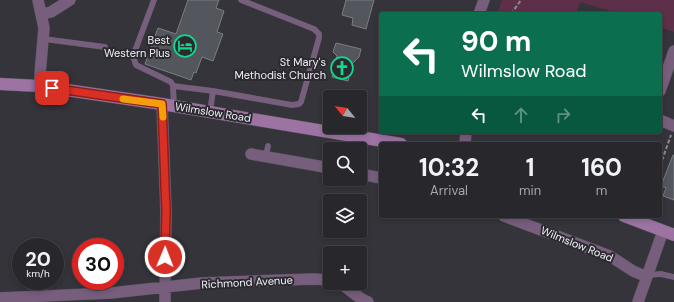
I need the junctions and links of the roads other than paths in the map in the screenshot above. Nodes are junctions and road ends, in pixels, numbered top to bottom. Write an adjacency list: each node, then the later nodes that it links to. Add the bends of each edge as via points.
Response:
1 (38, 0): 7 (street)
2 (70, 0): 7 (street, via 51,12)
3 (154, 0): 14 (lane, via 134,62 171,82)
4 (241, 0): 15 (lane, via 307,26 319,34 301,102 292,105)
5 (484, 0): 6 (street)
6 (480, 12)
7 (42, 14): 8 (street)
8 (44, 39): 9 (lane); 13 (street)
9 (105, 47)
10 (674, 51): 12 (street)
11 (0, 84): 13 (main road, Wilmslow Road)
12 (662, 85)
13 (39, 86): 16 (main road, Wilmslow Road)
14 (173, 86): 15 (lane); 16 (lane)
15 (213, 91): 17 (lane)
16 (168, 105): 17 (main road, Wilmslow Road); 31 (street)
17 (210, 112): 20 (main road, Wilmslow Road)
18 (662, 121): 19 (street)
19 (673, 129)
20 (389, 142)
21 (251, 154): 22 (street, via 267,151)
22 (323, 166)
23 (367, 175): 24 (street)
24 (379, 178)
25 (509, 218): 28 (street, Wilmslow Road, via 610,256 633,271)
26 (629, 218): 27 (main road)
27 (668, 233): 28 (street)
28 (648, 276): 29 (lane, via 662,274); 36 (street)
29 (674, 277)
30 (323, 280): 31 (street, Richmond Avenue, via 202,283)
31 (164, 288): 33 (street, Richmond Avenue); 34 (street)
32 (350, 290): 35 (street)
33 (0, 298)
34 (165, 302)
35 (368, 302)
36 (638, 302)

